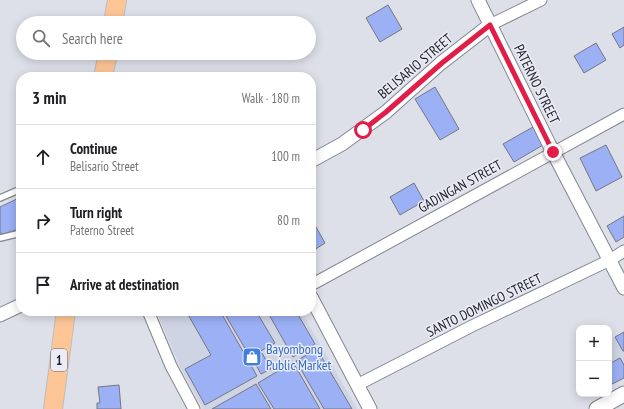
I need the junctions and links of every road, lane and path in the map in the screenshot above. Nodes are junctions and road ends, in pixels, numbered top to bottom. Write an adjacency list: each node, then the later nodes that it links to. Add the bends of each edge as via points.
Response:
1 (117, 0): 4 (highway)
2 (478, 0): 5 (street, PATERNO STREET)
3 (541, 0): 5 (street, BELISARIO STREET)
4 (114, 16)
5 (490, 25): 9 (street, PATERNO STREET); 10 (street, BELISARIO STREET, via 386,112 342,144)
6 (107, 60): 7 (highway)
7 (104, 72)
8 (624, 114): 9 (street, GADINGAN STREET)
9 (553, 152): 16 (street, PATERNO STREET); 17 (street, GADINGAN STREET)
10 (316, 158)
11 (16, 191): 12 (lane)
12 (0, 198)
13 (16, 234): 14 (lane)
14 (0, 238)
15 (624, 251): 16 (street, SANTO DOMINGO STREET)
16 (610, 260): 18 (street, PATERNO STREET); 24 (street, SANTO DOMINGO STREET)
17 (316, 282)
18 (624, 288)
19 (16, 307): 21 (street)
20 (316, 307): 24 (street)
21 (0, 315)
22 (65, 316): 26 (highway, 1)
23 (150, 316): 27 (street)
24 (357, 385): 28 (street)
25 (624, 394): 29 (main road)
26 (53, 409)
27 (194, 409)
28 (370, 409)
29 (597, 409)

